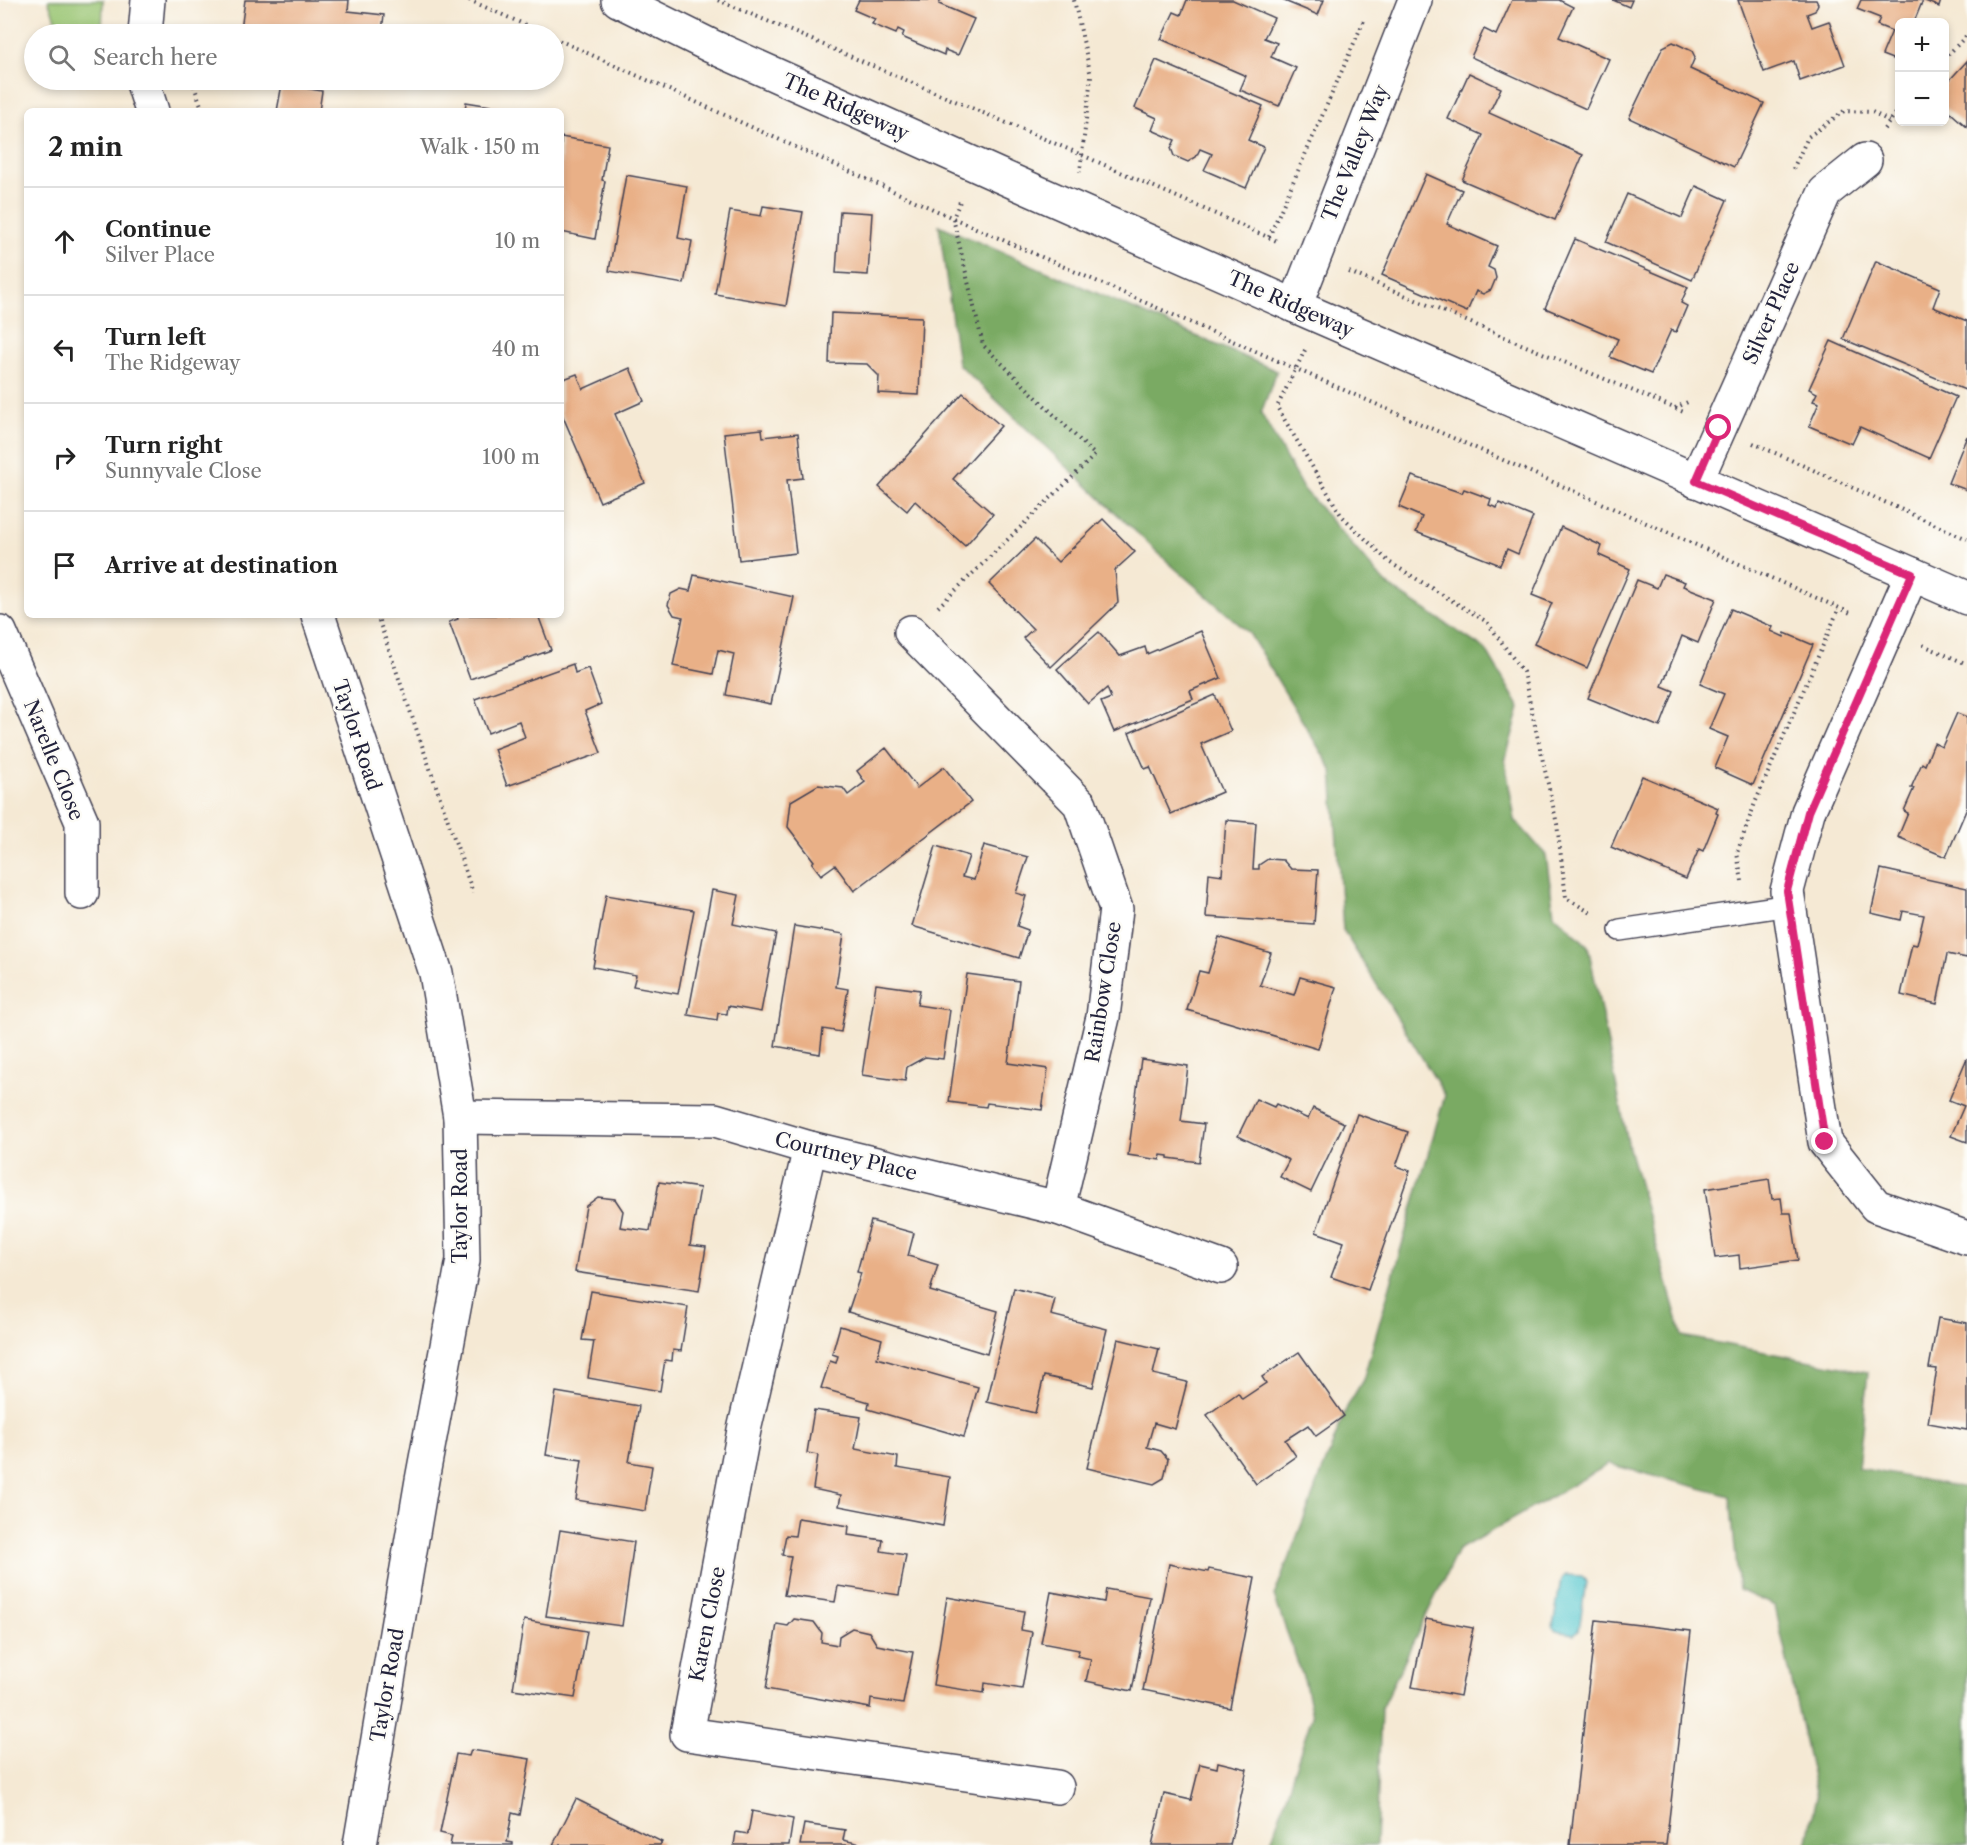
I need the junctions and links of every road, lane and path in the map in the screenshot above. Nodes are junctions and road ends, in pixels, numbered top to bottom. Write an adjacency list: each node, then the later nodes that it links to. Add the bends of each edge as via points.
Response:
1 (148, 0): 8 (street)
2 (469, 0): 9 (path)
3 (618, 0): 19 (street, The Ridgeway)
4 (718, 0): 17 (path)
5 (1074, 0): 17 (path, via 1091,76)
6 (1415, 0): 23 (street, The Valley Way)
7 (1368, 11): 22 (path)
8 (146, 24)
9 (523, 24)
10 (1967, 35): 12 (path)
11 (564, 43): 21 (path)
12 (1949, 55)
13 (145, 90): 15 (street)
14 (196, 90): 16 (path)
15 (151, 108)
16 (202, 108)
17 (1082, 155): 20 (path); 22 (path)
18 (1864, 160): 26 (street, Silver Place, via 1825,192)
19 (975, 164): 20 (street, The Ridgeway); 21 (path)
20 (1076, 208): 24 (street, The Ridgeway)
21 (953, 218): 25 (path); 36 (path, via 983,345 1095,455)
22 (1269, 237): 23 (path)
23 (1314, 257): 24 (street, The Valley Way); 26 (path)
24 (1308, 312): 25 (path); 27 (street, The Ridgeway)
25 (1296, 369): 31 (path); 42 (path, via 1277,407 1341,515 1389,562 1487,622 1523,672 1557,824 1566,898)
26 (1719, 428): 27 (street, Silver Place); 28 (path)
27 (1696, 481): 29 (street, The Ridgeway)
28 (1967, 539)
29 (1912, 574): 30 (street, The Ridgeway); 34 (street)
30 (1967, 598)
31 (1839, 608): 34 (path); 41 (path, via 1737,853)
32 (319, 618): 43 (street, Taylor Road, via 436,973)
33 (378, 618): 39 (path)
34 (1888, 629): 37 (path); 40 (street, via 1808,812 1787,891)
35 (0, 632): 38 (street, Narelle Close, via 82,822)
36 (911, 632): 45 (street, Rainbow Close, via 1080,804 1116,909 1103,1017)
37 (1967, 664)
38 (82, 893)
39 (473, 893)
40 (1789, 905): 41 (lane); 46 (street, via 1825,1142 1876,1206)
41 (1746, 912): 42 (lane)
42 (1620, 930)
43 (459, 1117): 44 (street, Courtney Place, via 715,1120); 49 (street, Taylor Road, via 464,1260)
44 (810, 1148): 45 (street, Courtney Place); 48 (street, Karen Close, via 744,1430 687,1734)
45 (1058, 1208): 47 (street, Courtney Place)
46 (1967, 1238)
47 (1221, 1267)
48 (1057, 1787)
49 (360, 1845)

